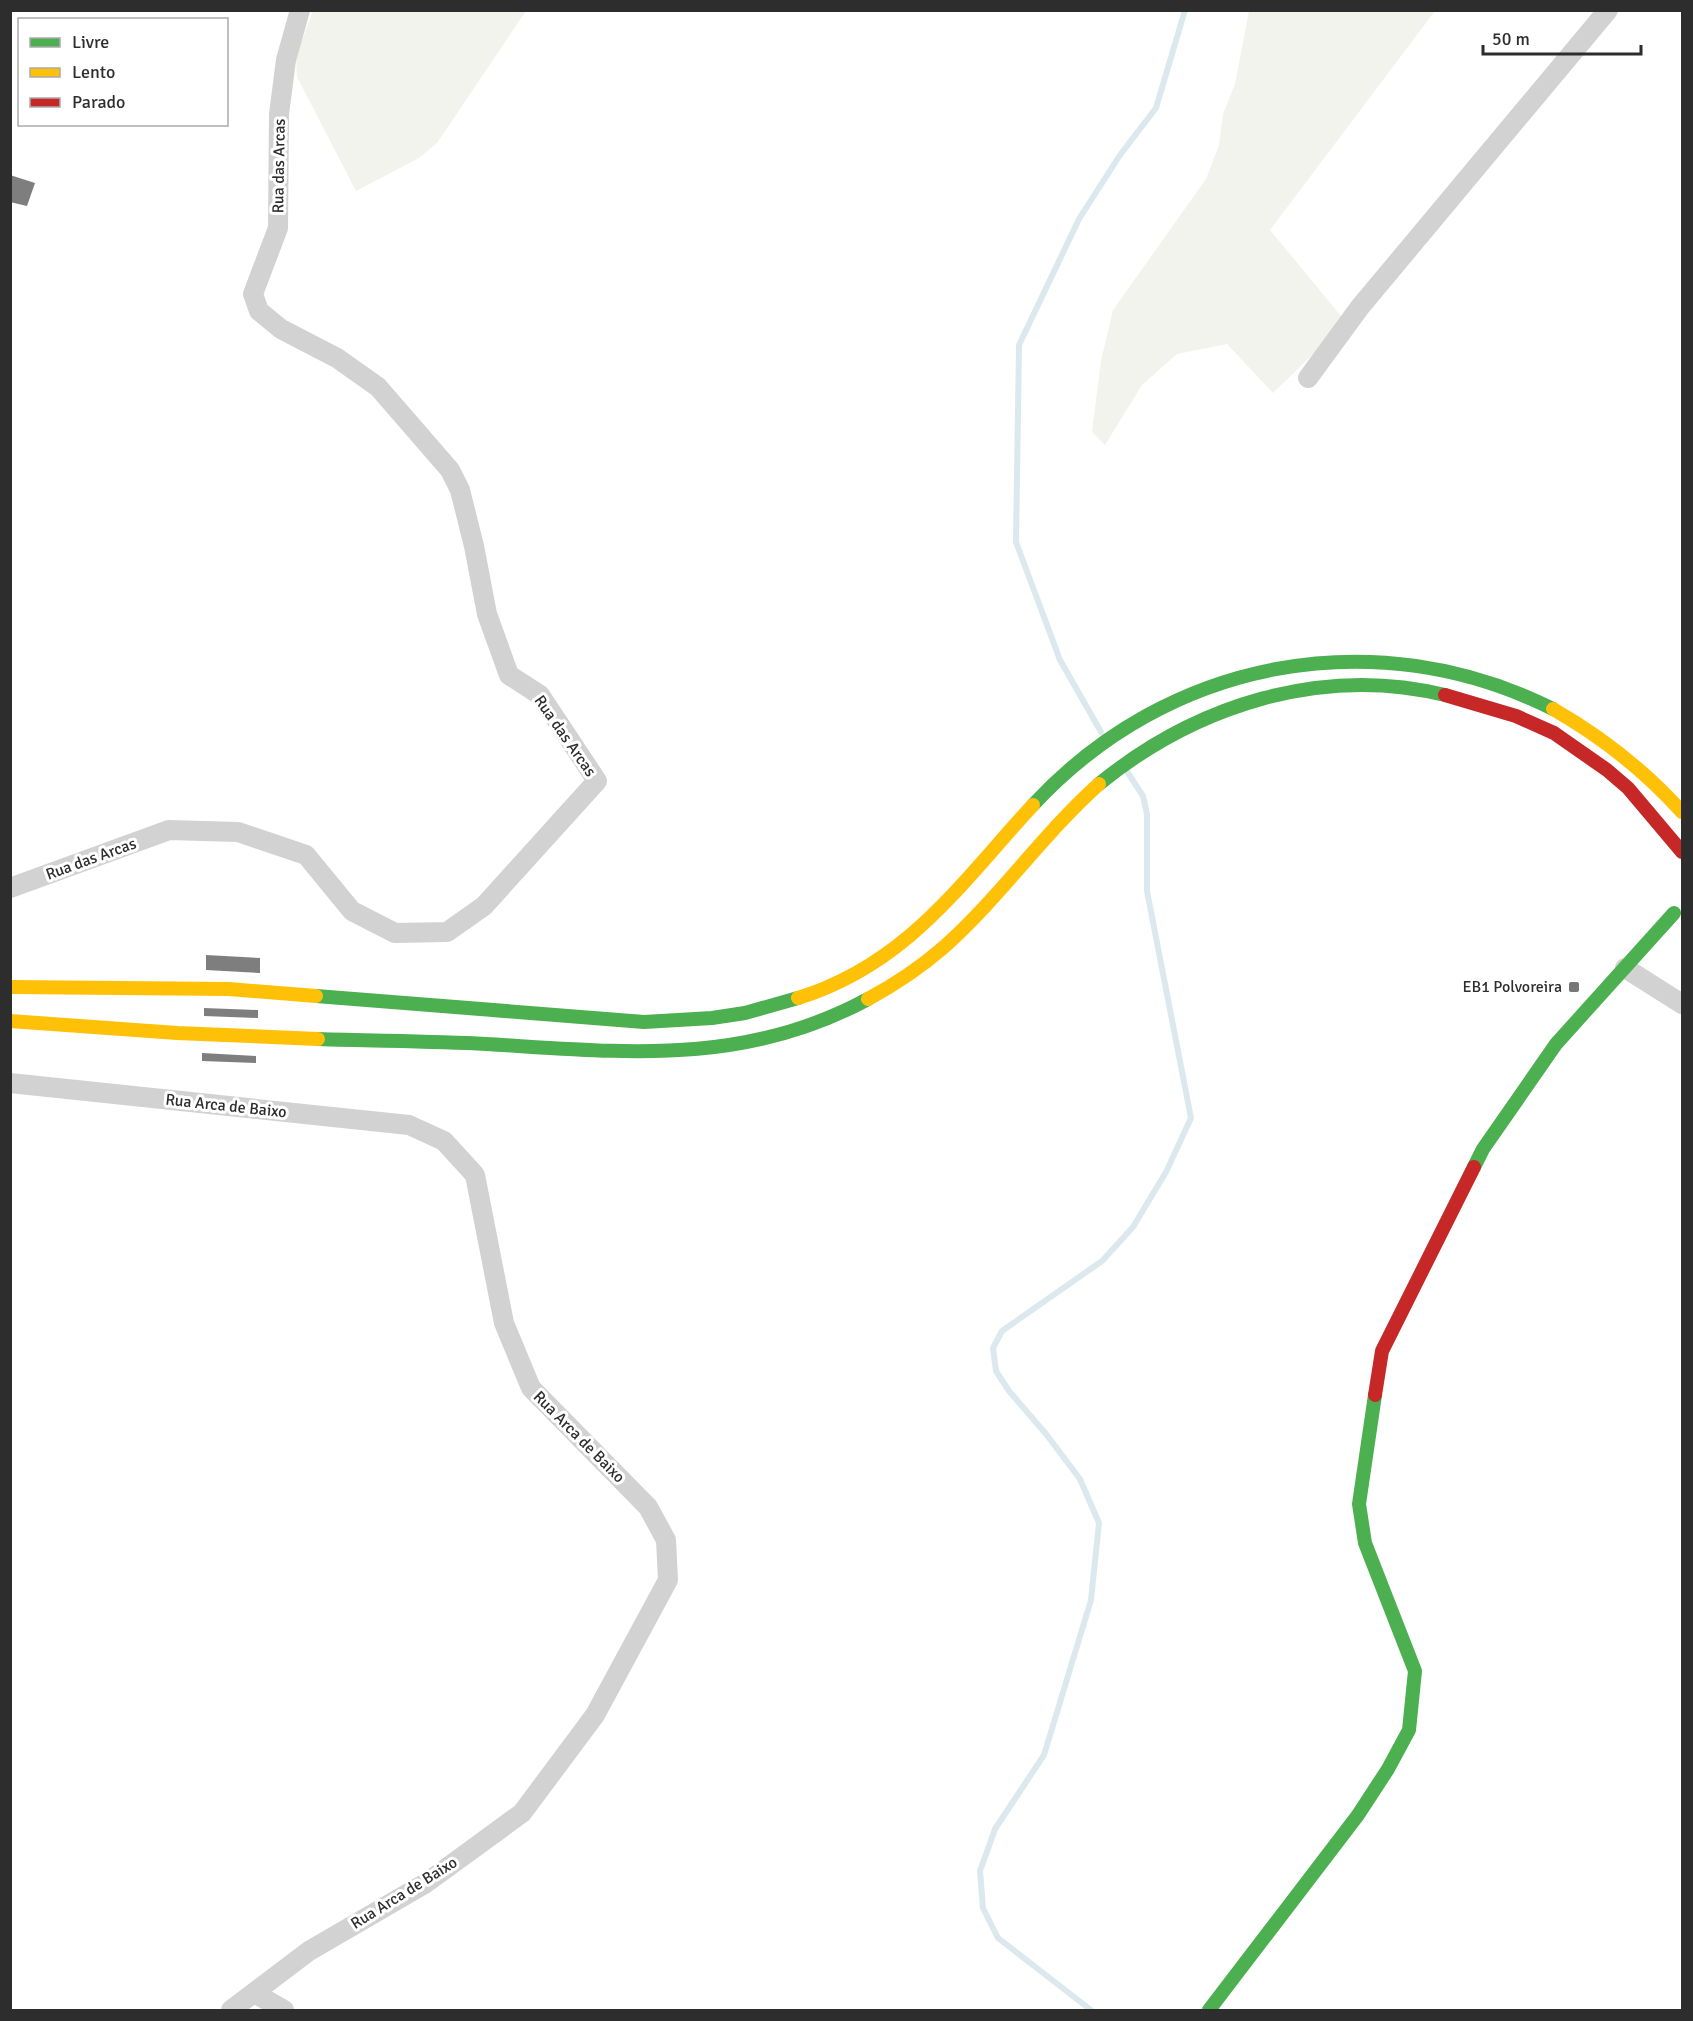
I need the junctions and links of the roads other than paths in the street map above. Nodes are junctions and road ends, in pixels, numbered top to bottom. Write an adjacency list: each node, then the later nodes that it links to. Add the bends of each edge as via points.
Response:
1 (300, 10): 6 (street, Rua das Arcas, via 286,60 279,114 278,228 253,294 259,311 378,387 450,470 460,490 487,614 509,675 540,695 597,781 484,906 447,932 396,933 352,911 306,855 238,832 169,830)
2 (1608, 10): 3 (street, via 1360,307)
3 (1308, 378)
4 (1683, 812): 9 (main road, via 1637,764 1605,740 1524,695 1437,668 1346,660 1299,664 1253,672 1209,686 1128,726 1057,781 964,886 898,947 861,970 778,1006 689,1022 644,1022 229,990)
5 (1683, 852): 11 (main road, via 1647,807 1610,772 1546,729 1451,696 1380,684 1328,686 1274,695 1239,706 1155,743 1083,797 995,895 930,959 853,1008 773,1038 686,1052 639,1053 232,1036)
6 (10, 888)
7 (1674, 913): 8 (main road)
8 (1625, 968): 10 (street); 16 (main road, via 1556,1044 1483,1149 1382,1351 1359,1504 1365,1543 1415,1671 1409,1730 1358,1815)
9 (10, 987)
10 (1683, 1004)
11 (10, 1021)
12 (10, 1083): 13 (street, Rua Arca de Baixo, via 409,1125 444,1141 475,1174 504,1323 531,1388 648,1507 666,1540 668,1580 595,1715 522,1813 426,1882 309,1951)
13 (254, 1993): 14 (street, Rua Arca de Baixo); 15 (street)
14 (231, 2010)
15 (284, 2010)
16 (1209, 2010)

